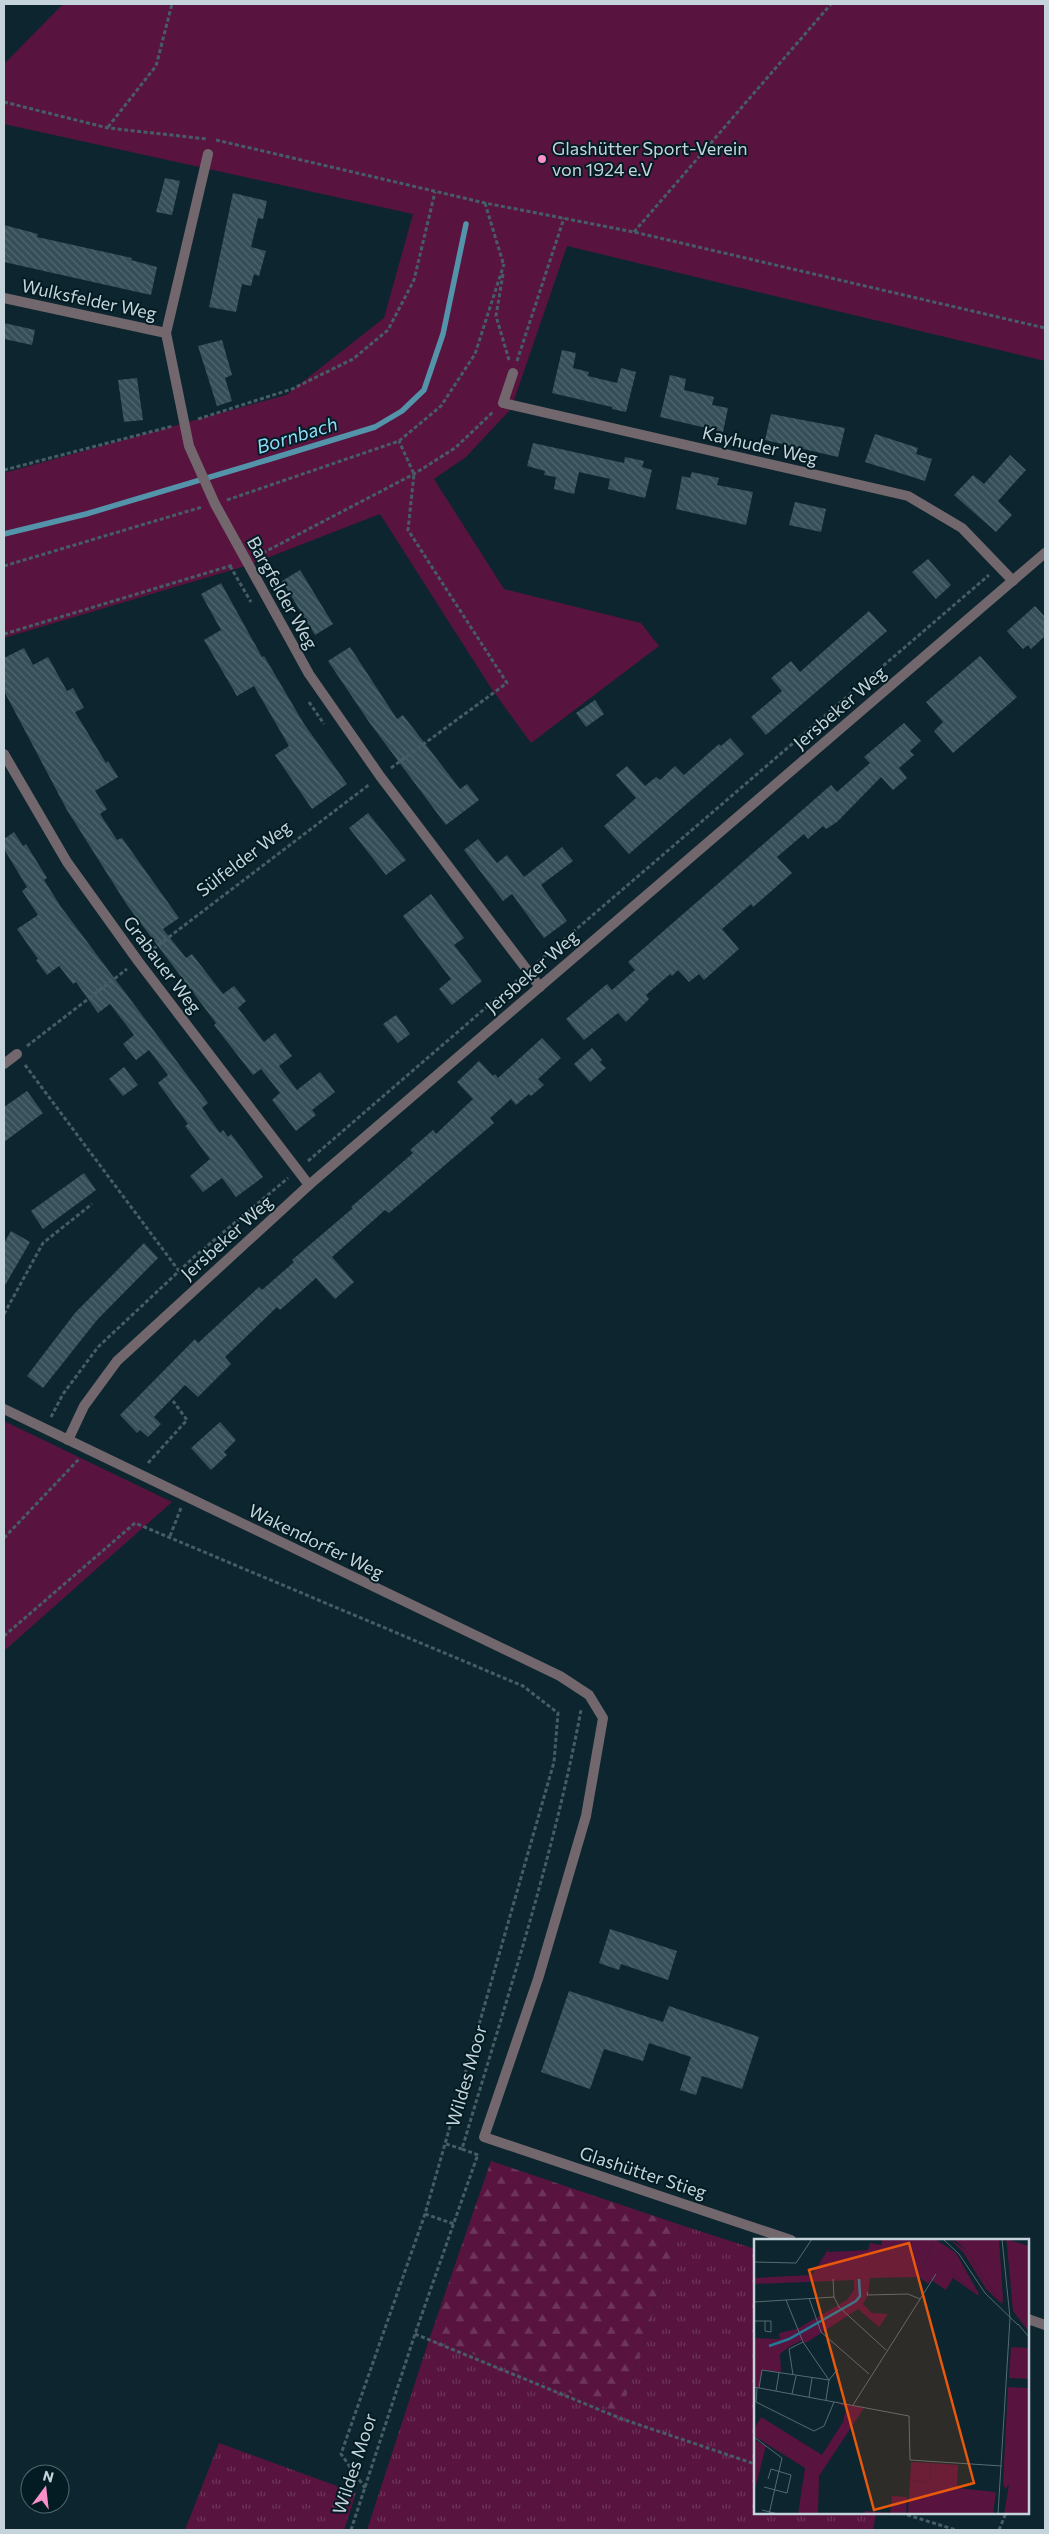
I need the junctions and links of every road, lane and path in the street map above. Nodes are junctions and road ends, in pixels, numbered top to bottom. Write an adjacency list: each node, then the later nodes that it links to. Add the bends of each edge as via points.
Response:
1 (172, 4): 4 (path, via 156,66)
2 (831, 4): 10 (path)
3 (4, 102): 4 (path)
4 (108, 128): 5 (path)
5 (216, 140): 6 (path); 7 (path)
6 (208, 154): 14 (street, Bargfelder Weg)
7 (435, 192): 8 (path); 17 (path, via 414,280 388,330 352,359 292,389)
8 (485, 203): 9 (path); 11 (path)
9 (564, 218): 10 (path); 15 (path)
10 (634, 232): 13 (path)
11 (504, 264): 15 (path, via 496,316); 18 (path, via 475,354 441,406)
12 (4, 298): 14 (street, Wulksfelder Weg)
13 (1045, 328)
14 (166, 333): 17 (street, Bargfelder Weg)
15 (513, 373): 16 (street)
16 (503, 403): 20 (path, via 455,448); 25 (street, Kayhuder Weg, via 908,496 962,528)
17 (183, 423): 19 (path); 21 (street, Bargfelder Weg, via 189,446)
18 (399, 441): 20 (path); 21 (path)
19 (4, 470)
20 (414, 474): 23 (path); 29 (path, Sülfelder Weg, via 408,530 507,683)
21 (215, 504): 23 (street, Bargfelder Weg); 24 (path)
22 (1045, 553): 26 (street, Jersbeker Weg)
23 (246, 562): 27 (path); 29 (street, Bargfelder Weg, via 309,674)
24 (4, 566)
25 (999, 566): 26 (street, Kayhuder Weg); 31 (path)
26 (1013, 581): 32 (street, Jersbeker Weg)
27 (4, 634)
28 (4, 754): 30 (street, Grabauer Weg, via 67,862)
29 (380, 776): 30 (path, Sülfelder Weg); 31 (street, Bargfelder Weg)
30 (138, 961): 33 (path, Sülfelder Weg); 35 (street, Grabauer Weg)
31 (528, 971): 32 (street, Bargfelder Weg); 35 (path)
32 (540, 987): 36 (street, Jersbeker Weg)
33 (17, 1054): 34 (street); 38 (path)
34 (4, 1064)
35 (297, 1170): 36 (street, Grabauer Weg); 38 (path)
36 (309, 1185): 43 (street, Jersbeker Weg, via 117,1361 84,1406)
37 (92, 1204): 39 (path, via 43,1243)
38 (179, 1271): 42 (path, via 98,1347 63,1394)
39 (4, 1314)
40 (173, 1401): 45 (path, via 187,1420)
41 (4, 1410): 42 (street, Wakendorfer Weg)
42 (45, 1429): 43 (street, Wakendorfer Weg)
43 (68, 1440): 44 (street, Wakendorfer Weg)
44 (88, 1450): 45 (street, Wakendorfer Weg); 48 (path)
45 (137, 1474): 46 (street, Wakendorfer Weg)
46 (185, 1498): 47 (path); 51 (street, Wakendorfer Weg, via 560,1676 589,1695)
47 (170, 1536): 49 (path, via 135,1523); 53 (path, via 523,1686 558,1713 554,1762)
48 (4, 1538)
49 (4, 1636)
50 (576, 1701): 54 (path, Wildes Moor, via 581,1709 572,1758 534,1904)
51 (603, 1718): 52 (street, Wildes Moor, via 586,1816 538,1979)
52 (484, 2138): 57 (street, Glashütter Stieg)
53 (446, 2144): 54 (path); 55 (path)
54 (462, 2149): 56 (path, Wildes Moor, via 478,2155)
55 (426, 2214): 56 (path); 62 (path, via 341,2454)
56 (454, 2224): 60 (path, Wildes Moor)
57 (788, 2239)
58 (1029, 2319): 59 (street)
59 (1045, 2325)
60 (415, 2334): 61 (path, via 622,2419); 62 (path, Wildes Moor)
61 (754, 2464)
62 (365, 2488): 65 (path, Wildes Moor)
63 (904, 2514): 66 (path)
64 (1006, 2514): 67 (path)
65 (351, 2530)
66 (956, 2530)
67 (999, 2530)

